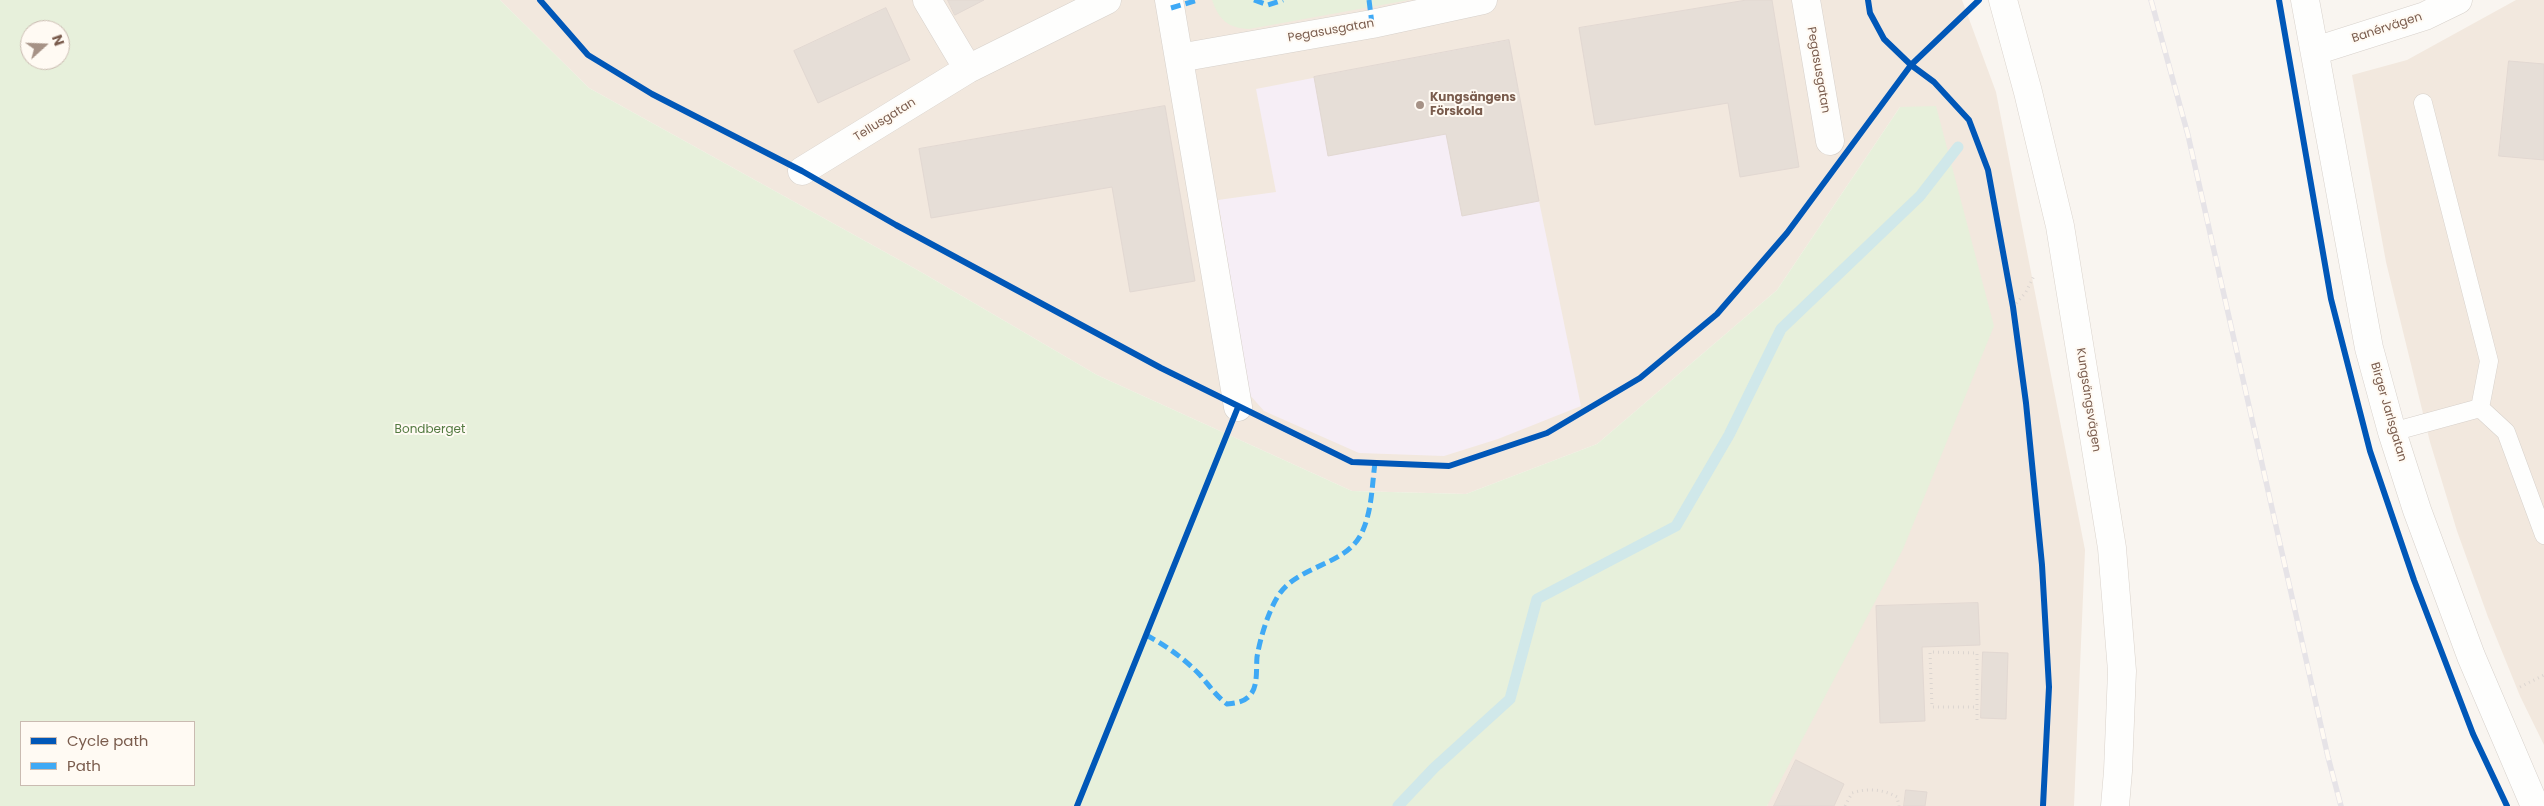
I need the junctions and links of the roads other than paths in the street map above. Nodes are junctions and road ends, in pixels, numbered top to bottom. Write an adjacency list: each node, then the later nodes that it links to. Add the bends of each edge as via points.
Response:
1 (928, 0): 11 (street)
2 (1107, 0): 11 (street, Tellusgatan)
3 (1169, 0): 10 (street)
4 (1483, 0): 10 (street, Pegasusgatan, via 1372,24)
5 (1806, 0): 13 (street, Pegasusgatan)
6 (2003, 0): 19 (street, Kungsängsvägen, via 2060,226 2112,548 2122,671)
7 (2305, 0): 9 (street, Birger Jarlsgatan)
8 (2458, 0): 9 (street, Banérvägen, via 2425,16)
9 (2315, 51): 17 (street, Birger Jarlsgatan, via 2369,348)
10 (1179, 58): 15 (street)
11 (968, 69): 14 (street, Tellusgatan)
12 (2424, 103): 16 (lane, via 2489,361)
13 (1830, 141)
14 (802, 171)
15 (1238, 407)
16 (2480, 408): 17 (lane); 18 (lane, via 2506,432)
17 (2392, 432): 20 (street, Birger Jarlsgatan, via 2474,664)
18 (2544, 535)
19 (2115, 806)
20 (2535, 806)

